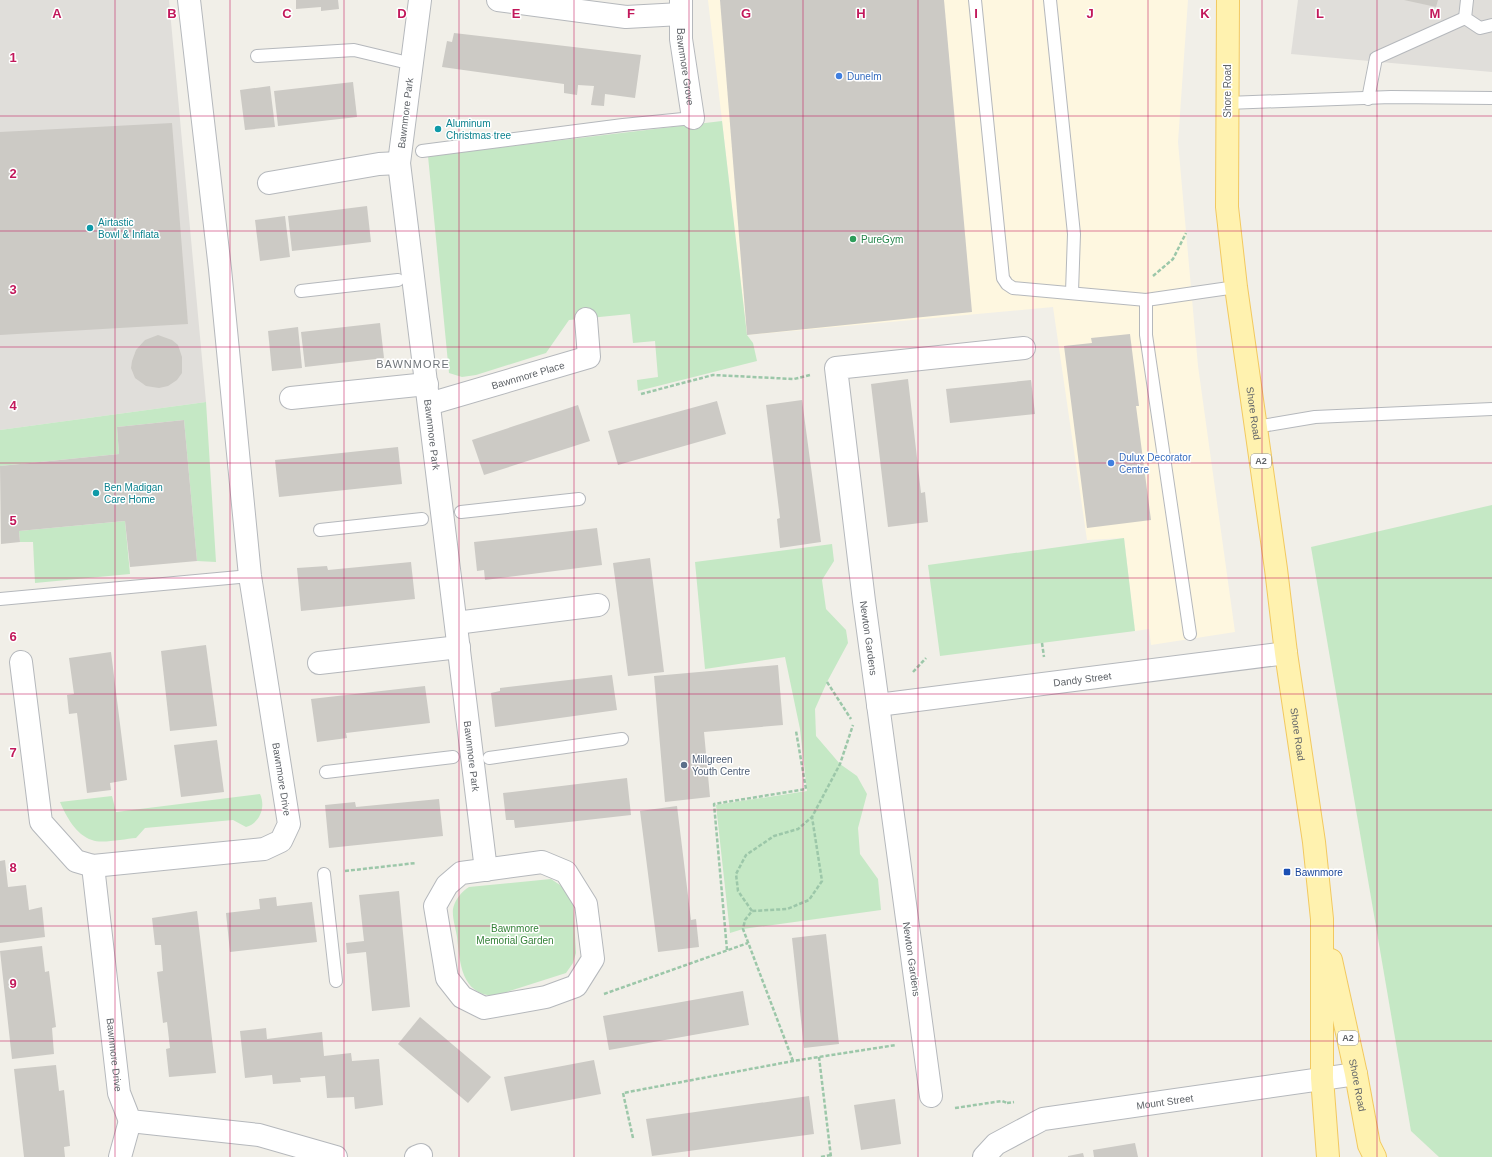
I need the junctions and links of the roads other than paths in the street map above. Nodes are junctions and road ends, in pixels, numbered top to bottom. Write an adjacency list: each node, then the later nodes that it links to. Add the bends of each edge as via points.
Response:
1 (189, 0): 35 (street, Bawnmore Drive, via 220,269)
2 (420, 0): 18 (street, Bawnmore Park)
3 (498, 0): 8 (street, Bawnmore Grove, via 626,17)
4 (975, 0): 23 (lane, via 1003,278 1013,288)
5 (1050, 0): 23 (lane, via 1074,234)
6 (1228, 0): 15 (main road, Shore Road / A2)
7 (1467, 0): 9 (lane)
8 (681, 7): 16 (street, Bawnmore Grove, via 682,39)
9 (1465, 18): 10 (lane, via 1480,28); 14 (lane, via 1376,58)
10 (1492, 25)
11 (257, 56): 12 (lane, via 354,50)
12 (400, 61)
13 (1492, 98): 14 (lane)
14 (1368, 99): 15 (lane)
15 (1227, 103): 21 (main road, Shore Road / A2, via 1227,207)
16 (693, 118): 17 (lane)
17 (422, 151)
18 (399, 163): 19 (street, via 379,164); 27 (street, Bawnmore Park)
19 (269, 183)
20 (398, 280): 22 (lane)
21 (1236, 288): 24 (lane); 30 (main road, Shore Road / A2)
22 (301, 291)
23 (1072, 292): 24 (lane)
24 (1146, 300): 39 (lane, via 1146,335)
25 (586, 319): 27 (street, Bawnmore Place, via 589,357)
26 (1024, 348): 44 (street, Newton Gardens, via 836,368)
27 (428, 394): 28 (street); 38 (street, Bawnmore Park)
28 (291, 398)
29 (1492, 409): 30 (lane, via 1316,418)
30 (1256, 427): 41 (main road, Shore Road / A2)
31 (579, 499): 32 (lane)
32 (461, 512)
33 (422, 519): 34 (lane)
34 (320, 530)
35 (250, 576): 36 (lane); 49 (street, Bawnmore Drive, via 289,824 281,841 264,850)
36 (0, 599)
37 (598, 605): 38 (street)
38 (456, 623): 40 (street, Bawnmore Park)
39 (1190, 634)
40 (459, 647): 43 (street); 50 (street, Bawnmore Park)
41 (1286, 653): 44 (street, Dandy Street); 52 (main road, Shore Road / A2, via 1314,842)
42 (21, 662): 49 (street, Bawnmore Drive, via 41,822 76,862)
43 (319, 663)
44 (878, 705): 56 (street, Newton Gardens)
45 (622, 739): 47 (lane)
46 (453, 757): 48 (lane)
47 (489, 758)
48 (326, 772)
49 (93, 866): 57 (street, Bawnmore Drive, via 119,1093)
50 (486, 870): 50 (street, via 461,872 447,885 435,906 447,978 462,998 484,1008 546,997 576,986 593,959 586,904 566,872 542,862)
51 (324, 874): 53 (lane)
52 (1322, 919): 54 (main road, Shore Road / A2); 55 (main road, Shore Road / A2)
53 (336, 981)
54 (1356, 1074): 55 (street, Mount Street); 62 (main road, Shore Road / A2, via 1369,1145)
55 (1322, 1078): 60 (street, Mount Street, via 1043,1119 996,1144); 61 (main road, Shore Road / A2)
56 (931, 1096)
57 (130, 1121): 58 (street); 59 (street, via 259,1135)
58 (120, 1157)
59 (336, 1157)
60 (984, 1157)
61 (1328, 1157)
62 (1375, 1157)

